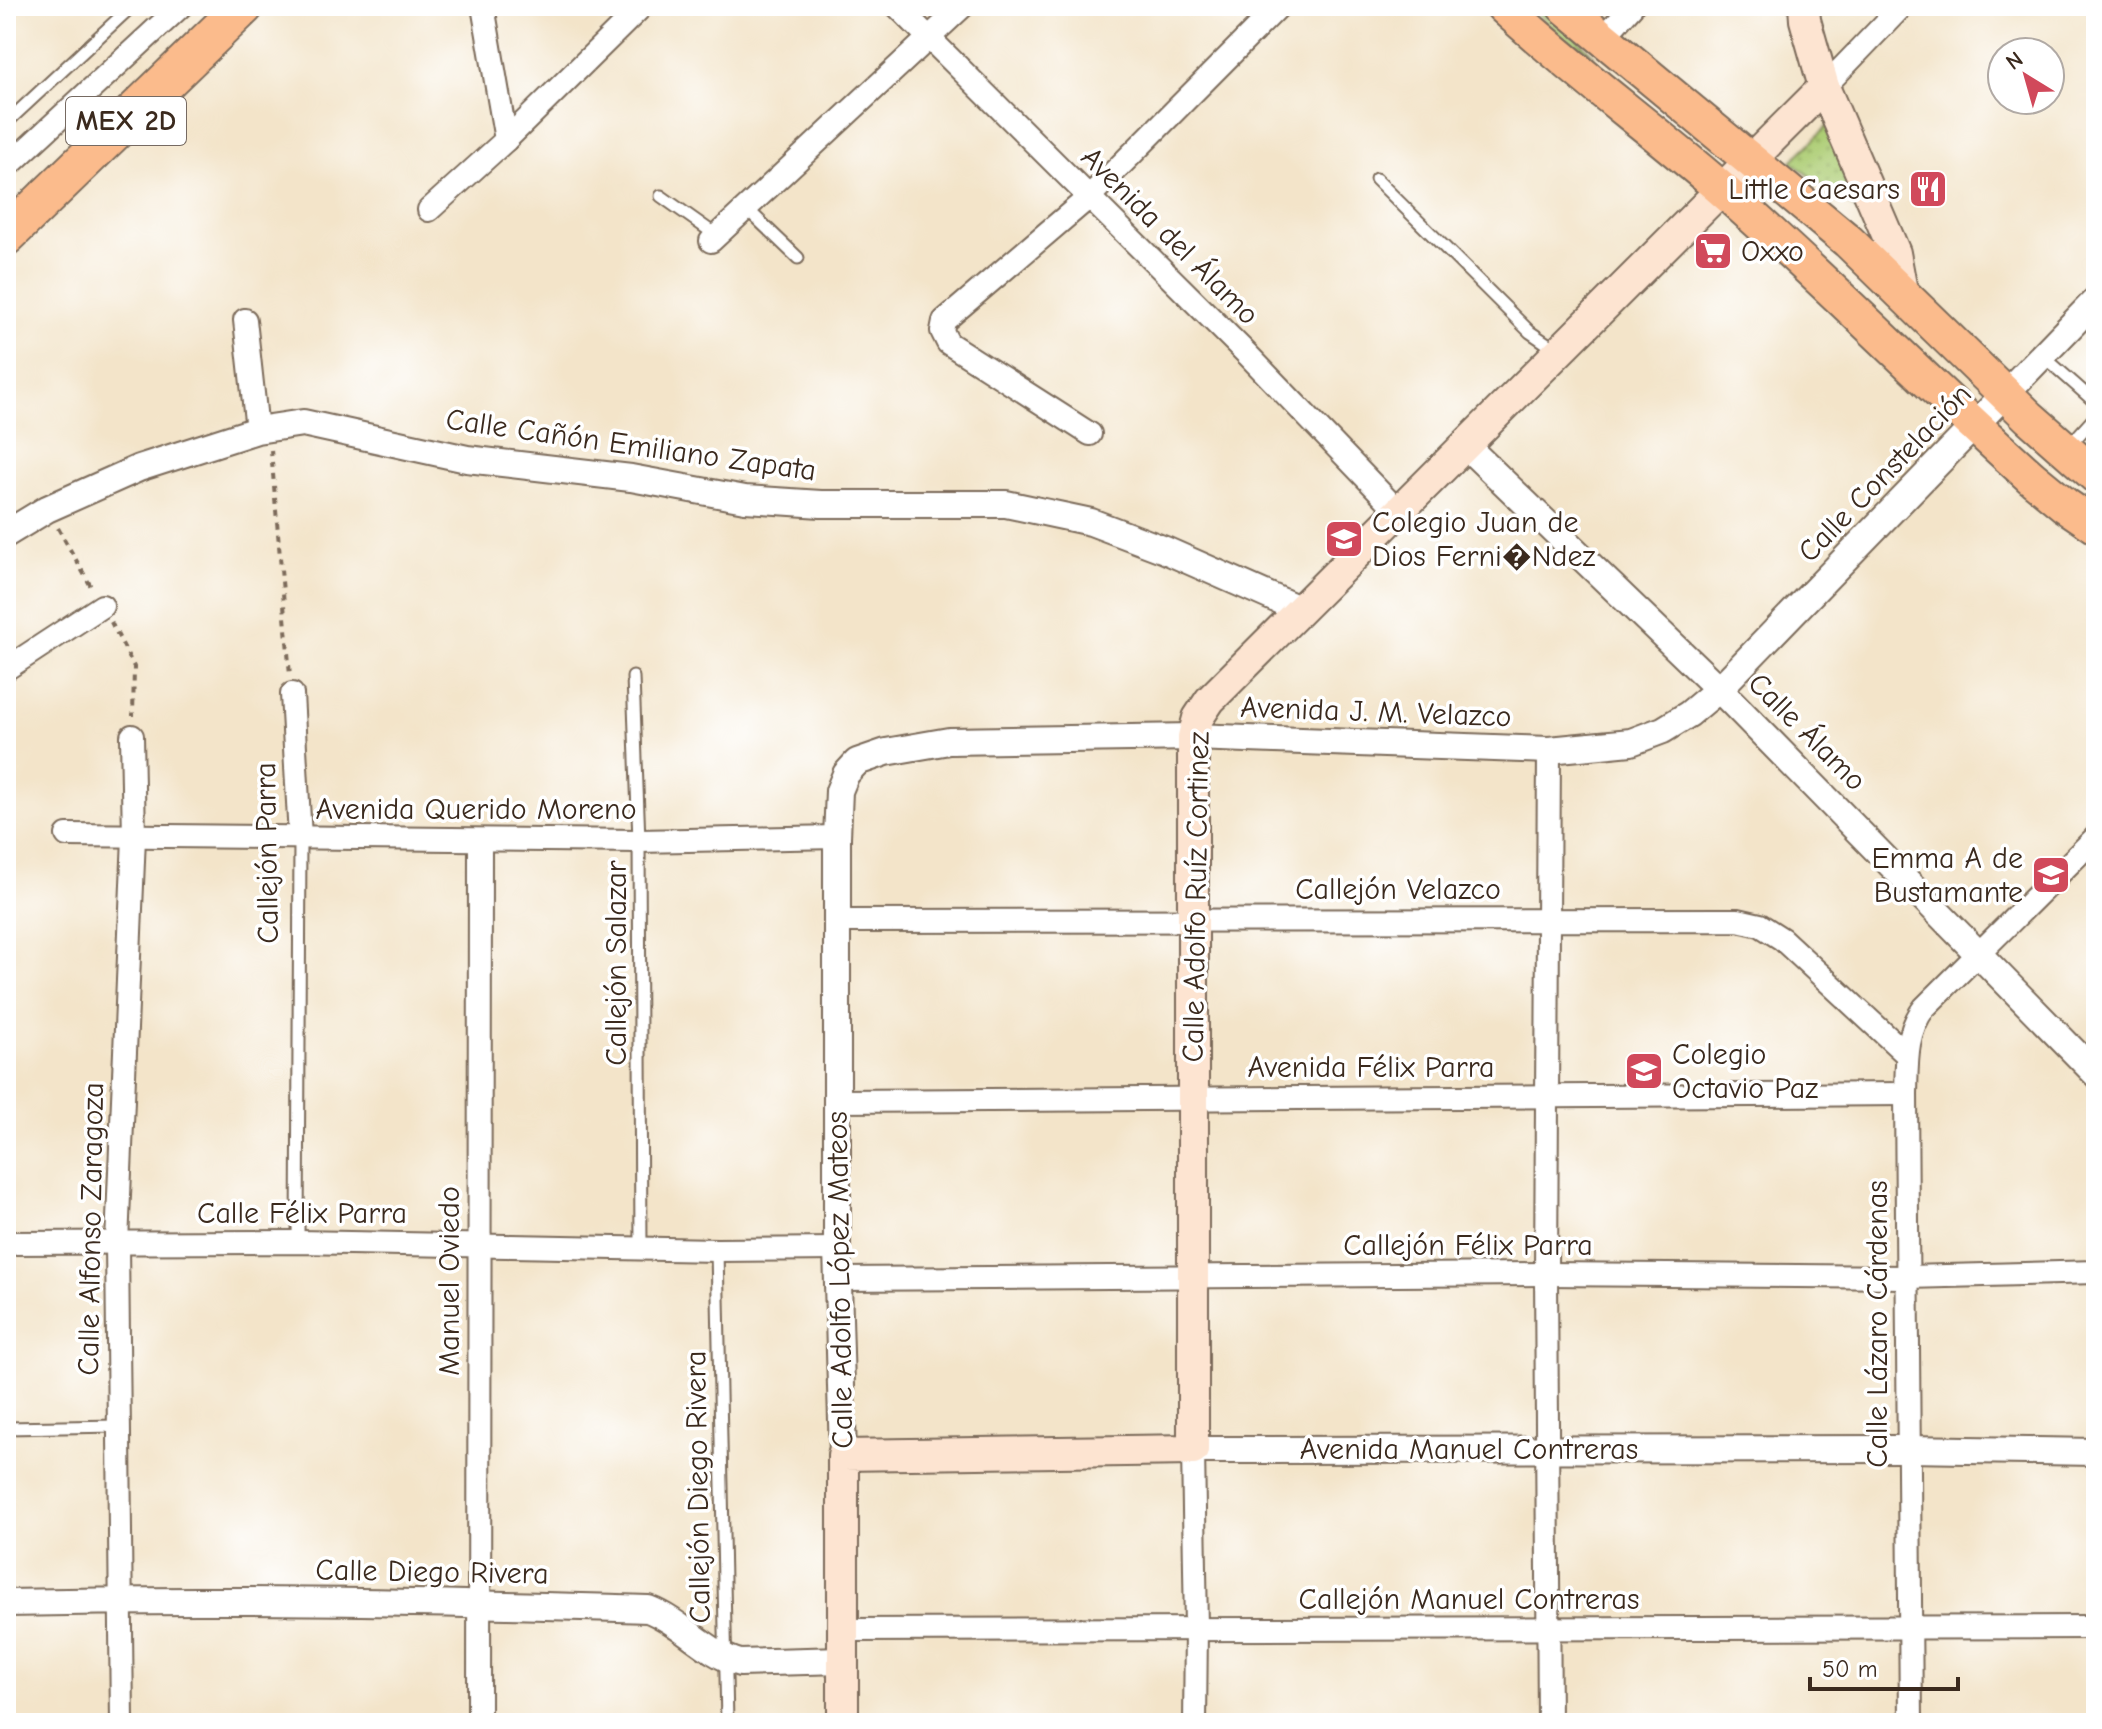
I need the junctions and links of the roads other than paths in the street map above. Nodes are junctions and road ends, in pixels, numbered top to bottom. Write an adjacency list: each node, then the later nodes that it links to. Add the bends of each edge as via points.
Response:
1 (132, 6): 18 (lane)
2 (181, 6): 21 (street)
3 (218, 6): 28 (highway, MEX 2D)
4 (244, 6): 29 (highway, MEX 2D)
5 (483, 6): 19 (street)
6 (642, 6): 19 (street)
7 (897, 6): 16 (street, Avenida del Álamo)
8 (963, 6): 16 (street)
9 (1279, 6): 25 (street)
10 (1503, 6): 23 (main road)
11 (1564, 6): 15 (main road)
12 (1632, 6): 15 (street)
13 (1804, 6): 17 (main road)
14 (1902, 6): 17 (street)
15 (1604, 37): 20 (main road)
16 (930, 39): 25 (street, Avenida del Álamo); 26 (street)
17 (1824, 87): 20 (main road, Calle Adolfo Ruíz Cortinez); 32 (main road, via 1895,253)
18 (6, 123)
19 (506, 140): 27 (street)
20 (1751, 160): 23 (main road, Calle Adolfo Ruíz Cortinez); 32 (main road)
21 (6, 168)
22 (1376, 179): 35 (lane, via 1530,332)
23 (1722, 190): 35 (main road, Calle Adolfo Ruíz Cortinez); 40 (main road)
24 (661, 196): 30 (lane)
25 (1088, 198): 42 (street, via 944,321 942,331 948,343); 46 (street, Avenida del Álamo)
26 (747, 209): 30 (street); 31 (lane)
27 (429, 210)
28 (6, 212)
29 (6, 236)
30 (714, 238)
31 (798, 258)
32 (1902, 291): 37 (main road)
33 (2096, 300): 36 (street, Calle Constelación)
34 (245, 320): 41 (street)
35 (1559, 351): 43 (main road, Calle Adolfo Ruíz Cortinez)
36 (2043, 356): 37 (street, Calle Constelación); 38 (lane)
37 (2006, 394): 40 (street, Calle Constelación); 44 (main road)
38 (2096, 403)
39 (2096, 416): 44 (lane)
40 (1975, 427): 47 (main road); 53 (street, Calle Constelación)
41 (257, 430): 48 (street, Calle Cañón Emiliano Zapata, via 139,468 47,509); 50 (street, Calle Cañón Emiliano Zapata, via 303,423 467,459 631,478 745,499 1006,504 1091,522)
42 (1090, 434)
43 (1464, 444): 46 (main road, Calle Adolfo Ruíz Cortinez); 53 (street, Calle Álamo)
44 (2065, 450): 45 (main road)
45 (2096, 476)
46 (1398, 511): 50 (main road, Calle Adolfo Ruíz Cortinez)
47 (2096, 526)
48 (6, 534)
49 (102, 606): 51 (street)
50 (1301, 610): 56 (main road, Calle Adolfo Ruíz Cortinez, via 1210,700)
51 (6, 669)
52 (633, 677): 64 (lane, Callejón Salazar)
53 (1719, 689): 57 (street, Avenida J. M. Velazco, via 1663,730 1631,742); 68 (street, Calle Álamo)
54 (292, 694): 62 (street, Callejón Parra)
55 (132, 736): 59 (street, Calle Alfonso Zaragoza)
56 (1193, 737): 57 (street, Avenida J. M. Velazco); 60 (street, Avenida J. M. Velazco, via 949,741 875,755 857,762 846,774 839,791); 65 (main road, Calle Adolfo Ruíz Cortinez)
57 (1549, 750): 66 (street)
58 (67, 835): 59 (street, Avenida Querido Moreno)
59 (134, 837): 62 (street, Avenida Querido Moreno); 77 (street, Calle Alfonso Zaragoza)
60 (837, 837): 64 (street, Avenida Querido Moreno); 67 (street, Calle Adolfo López Mateos)
61 (2096, 837): 68 (street, Calle Lázaro Cárdenas)
62 (300, 838): 63 (street, Avenida Querido Moreno); 75 (lane, Callejón Parra)
63 (480, 840): 64 (street, Avenida Querido Moreno); 78 (street, Manuel Oviedo)
64 (639, 841): 79 (lane, Callejón Salazar)
65 (1192, 919): 66 (street, Callejón Velazco); 67 (street, Callejón Velazco); 72 (main road, Calle Adolfo Ruíz Cortinez)
66 (1546, 920): 69 (street, Callejón Velazco, via 1738,920 1760,925 1782,939); 73 (street)
67 (838, 921): 74 (street, Calle Adolfo López Mateos)
68 (1980, 953): 69 (street, Calle Lázaro Cárdenas, via 1915,1020); 70 (street, Calle Álamo)
69 (1907, 1055): 71 (street, Calle Lázaro Cárdenas)
70 (2096, 1074)
71 (1906, 1094): 73 (street, Avenida Félix Parra); 85 (street, Calle Lázaro Cárdenas)
72 (1193, 1097): 73 (street, Avenida Félix Parra); 74 (street, Avenida Félix Parra); 84 (main road, Calle Adolfo Ruíz Cortinez)
73 (1547, 1098): 83 (street)
74 (837, 1101): 80 (street, Calle Adolfo López Mateos)
75 (298, 1242): 77 (street, Calle Félix Parra); 78 (street, Calle Félix Parra)
76 (6, 1243): 77 (street, Calle Félix Parra)
77 (117, 1243): 87 (street, Calle Alfonso Zaragoza)
78 (479, 1245): 79 (street, Calle Félix Parra); 96 (street, Manuel Oviedo)
79 (641, 1249): 81 (street, Calle Félix Parra)
80 (837, 1249): 81 (street, Calle Félix Parra); 86 (street, Calle Adolfo López Mateos)
81 (717, 1250): 102 (lane, Callejón Diego Rivera)
82 (2096, 1272): 85 (street, Callejón Félix Parra)
83 (1546, 1274): 84 (street, Callejón Félix Parra); 85 (street, Callejón Félix Parra); 89 (street)
84 (1192, 1275): 86 (street, Callejón Félix Parra); 91 (main road, Calle Adolfo Ruíz Cortinez)
85 (1908, 1277): 90 (street, Calle Lázaro Cárdenas)
86 (839, 1279): 93 (street, Calle Adolfo López Mateos)
87 (118, 1426): 88 (lane); 94 (street, Calle Alfonso Zaragoza)
88 (6, 1428)
89 (1549, 1448): 90 (street, Avenida Manuel Contreras); 91 (street, Avenida Manuel Contreras); 99 (street)
90 (1907, 1449): 92 (street, Avenida Manuel Contreras); 100 (street, Calle Lázaro Cárdenas)
91 (1193, 1450): 93 (main road, Avenida Manuel Contreras); 98 (street, Calle Adolfo Ruíz Cortinez)
92 (2096, 1452)
93 (843, 1455): 101 (main road, Calle Adolfo López Mateos)
94 (121, 1600): 95 (street, Calle Diego Rivera); 96 (street, Calle Diego Rivera); 104 (street, Calle Alfonso Zaragoza)
95 (6, 1603)
96 (477, 1603): 102 (street, Calle Diego Rivera, via 648,1609 669,1617); 105 (street, Manuel Oviedo)
97 (2096, 1627): 100 (street, Callejón Manuel Contreras)
98 (1196, 1628): 99 (street, Callejón Manuel Contreras); 101 (street, Callejón Manuel Contreras); 108 (street, Calle Adolfo Ruíz Cortinez)
99 (1549, 1629): 100 (street, Callejón Manuel Contreras); 109 (street)
100 (1909, 1629): 110 (street, Calle Lázaro Cárdenas)
101 (841, 1630): 103 (main road, Calle Adolfo López Mateos)
102 (726, 1659): 103 (street); 106 (lane, Callejón Diego Rivera)
103 (842, 1660): 107 (main road, Calle Adolfo López Mateos)
104 (122, 1723)
105 (479, 1723)
106 (727, 1723)
107 (843, 1723)
108 (1195, 1723)
109 (1549, 1723)
110 (1911, 1723)

